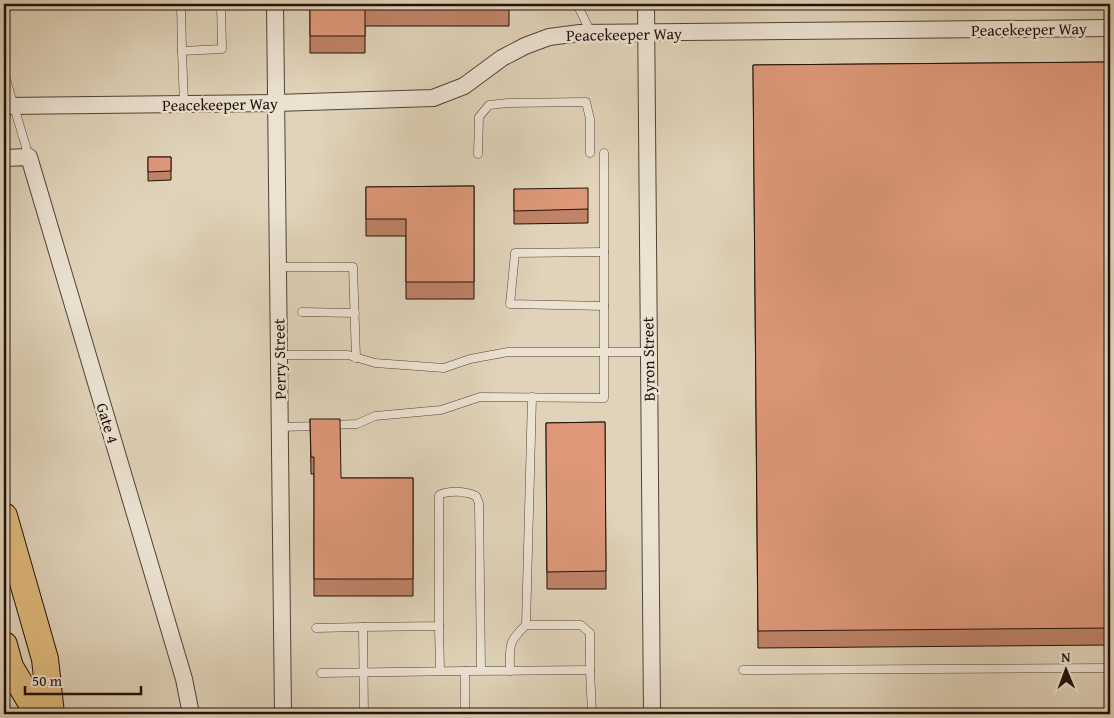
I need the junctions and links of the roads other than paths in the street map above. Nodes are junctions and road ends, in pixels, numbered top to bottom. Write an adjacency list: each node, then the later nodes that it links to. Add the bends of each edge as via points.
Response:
1 (181, 4): 9 (lane)
2 (221, 4): 9 (lane, via 222,48)
3 (275, 4): 11 (street, Perry Street)
4 (577, 4): 7 (lane)
5 (646, 4): 8 (street, Byron Street)
6 (1110, 28): 8 (street, Peacekeeper Way)
7 (591, 33): 8 (street, Peacekeeper Way); 11 (street, Peacekeeper Way, via 549,37 525,46 502,58 464,86 433,98)
8 (645, 33): 25 (street, Byron Street)
9 (182, 51): 12 (lane)
10 (4, 73): 13 (lane)
11 (276, 103): 12 (street, Peacekeeper Way); 20 (street, Perry Street)
12 (181, 104): 13 (street, Peacekeeper Way)
13 (9, 106): 17 (lane)
14 (590, 153): 16 (lane, via 590,119 586,102 489,105 479,116)
15 (604, 153): 19 (lane)
16 (478, 154)
17 (29, 157): 18 (street); 47 (street, Gate 4, via 182,670)
18 (4, 158)
19 (604, 252): 21 (lane); 21 (lane, via 515,253 510,304)
20 (278, 267): 23 (lane, via 353,267); 26 (street, Perry Street)
21 (604, 306): 24 (lane)
22 (302, 312): 23 (lane)
23 (355, 313): 27 (lane)
24 (604, 352): 25 (lane); 27 (lane, via 508,352 444,368 375,364); 28 (lane, via 604,398)
25 (648, 352): 52 (street, Byron Street)
26 (279, 355): 27 (lane, via 348,355); 29 (street, Perry Street)
27 (356, 358)
28 (532, 397): 29 (lane, via 480,396 441,410 375,416 357,424); 31 (lane)
29 (280, 427): 48 (street, Perry Street)
30 (4, 516): 46 (main road, via 45,659)
31 (526, 625): 38 (lane, via 581,625 587,628 590,633); 41 (lane, via 510,643)
32 (439, 626): 33 (lane); 37 (lane, via 439,495 470,493 479,503); 44 (lane)
33 (363, 627): 34 (lane); 43 (lane)
34 (316, 628)
35 (4, 645): 45 (main road, via 10,667)
36 (1110, 668): 39 (lane)
37 (481, 670): 40 (lane); 41 (lane)
38 (590, 670): 41 (lane); 51 (lane)
39 (743, 670)
40 (465, 671): 44 (lane); 50 (lane)
41 (510, 671)
42 (322, 672): 43 (lane)
43 (363, 672): 44 (lane); 49 (lane)
44 (440, 672)
45 (38, 714)
46 (52, 714)
47 (191, 714)
48 (283, 714)
49 (364, 714)
50 (465, 714)
51 (592, 714)
52 (652, 714)

